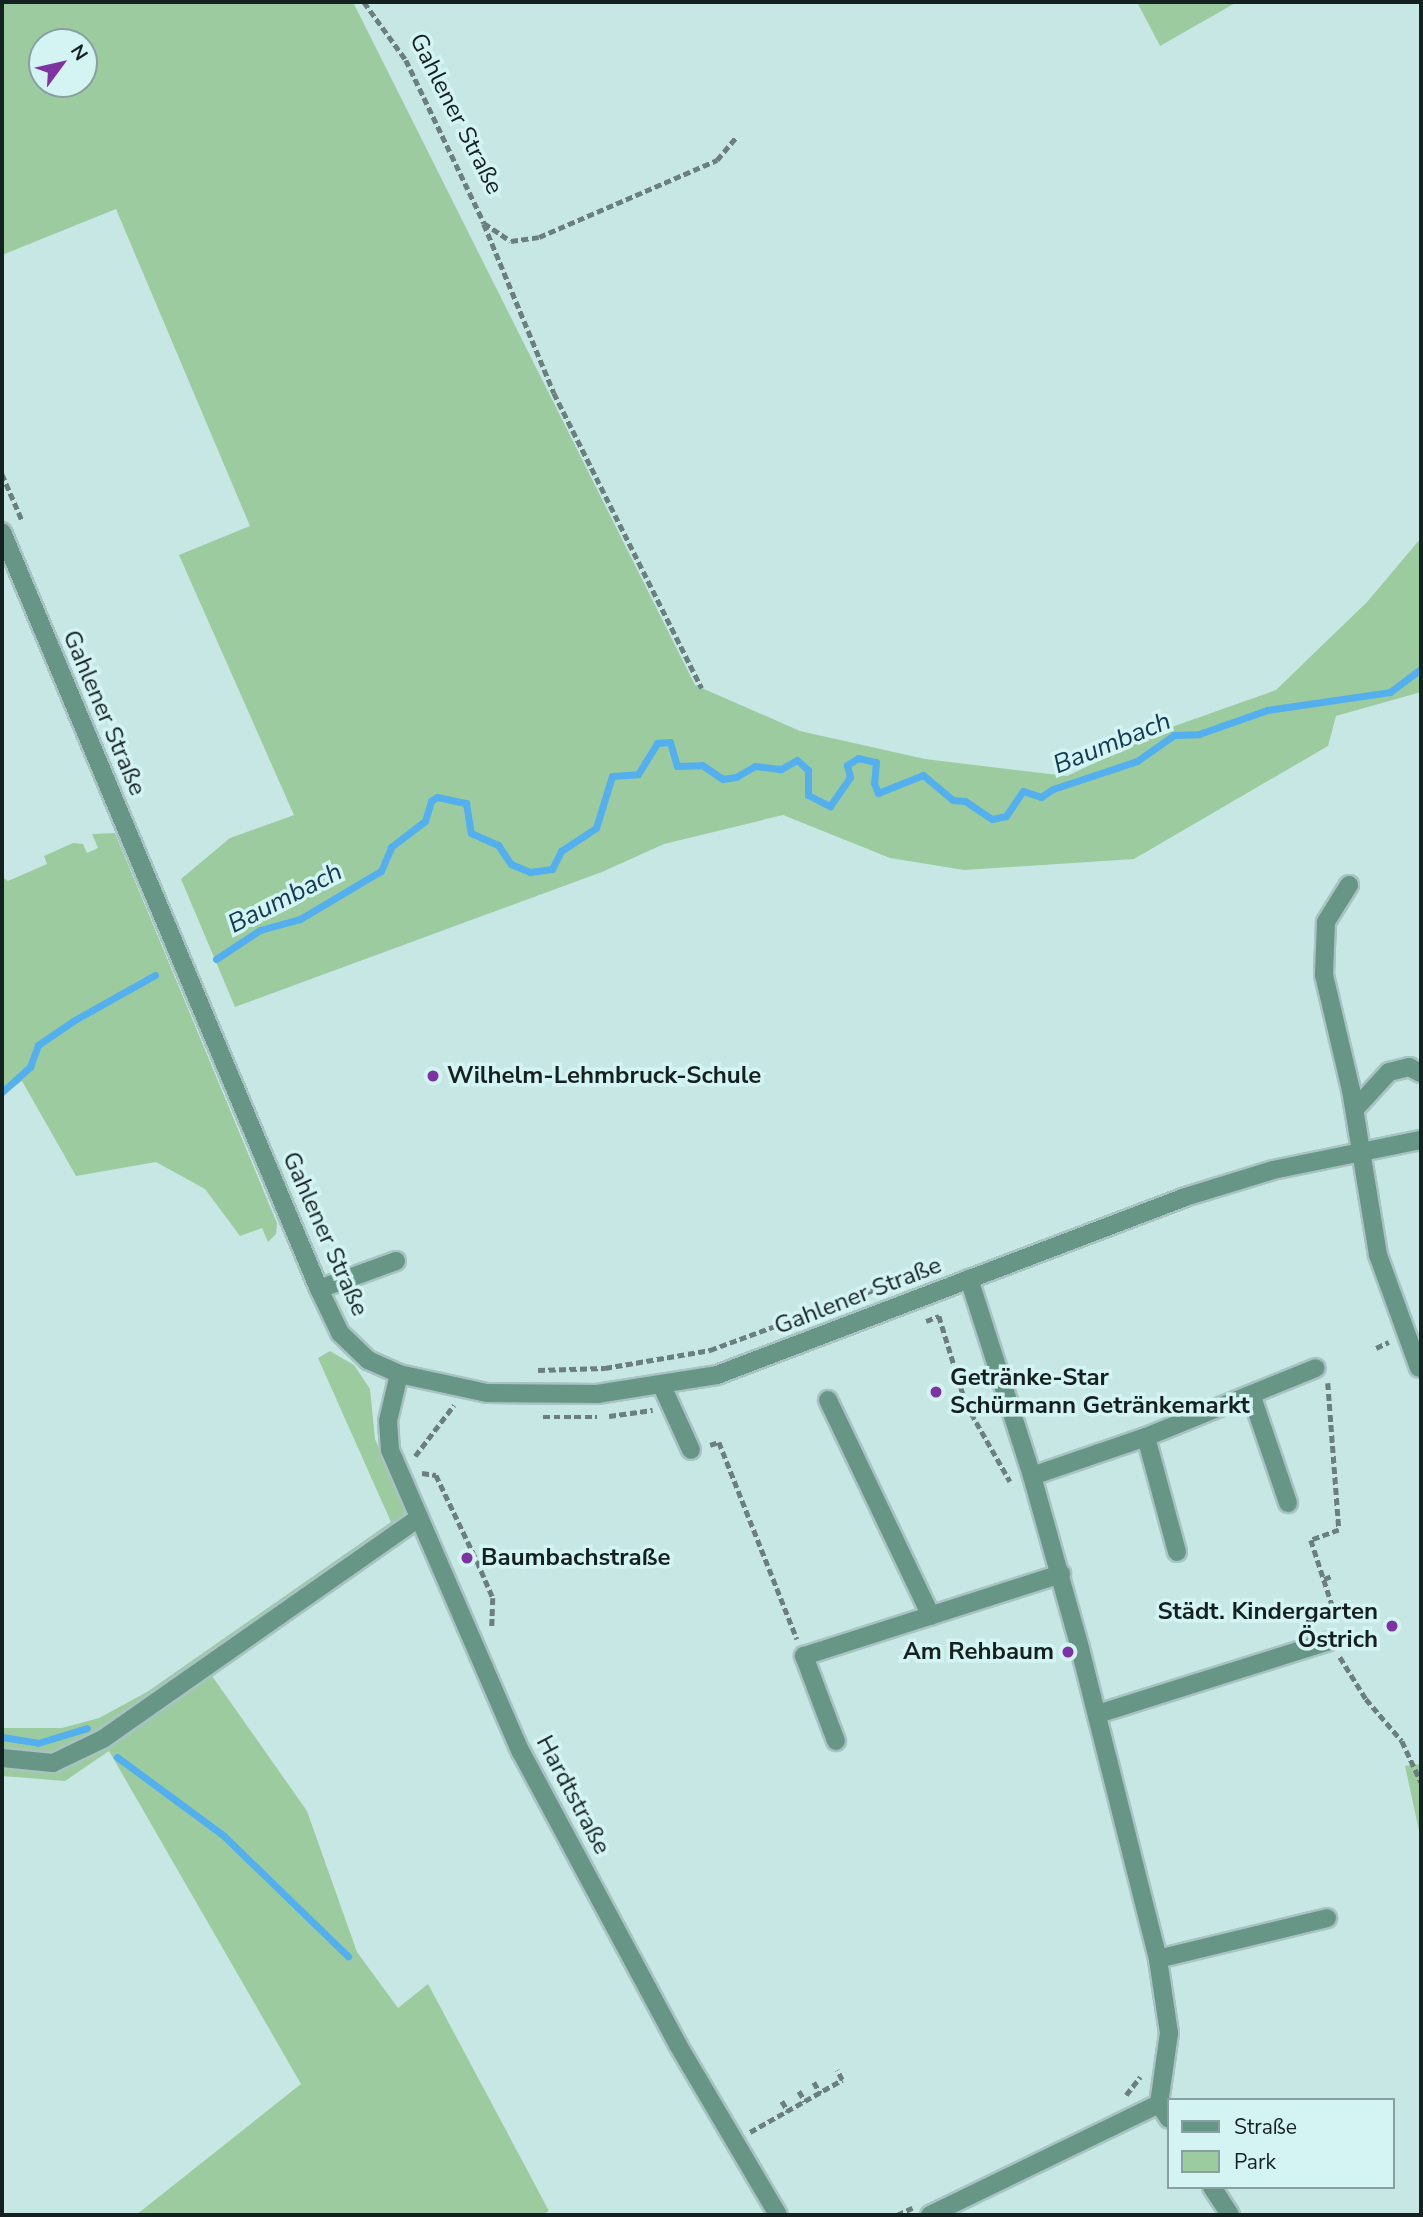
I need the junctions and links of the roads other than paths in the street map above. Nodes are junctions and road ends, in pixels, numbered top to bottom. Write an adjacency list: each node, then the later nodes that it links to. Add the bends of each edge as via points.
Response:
1 (2, 532): 9 (street, Gahlener Straße)
2 (1349, 884): 4 (street, via 1326,922 1324,975)
3 (1421, 1073): 4 (street, via 1409,1067 1389,1072)
4 (1354, 1109): 6 (street)
5 (1421, 1140): 6 (street, Gahlener Straße)
6 (1360, 1150): 8 (street, Gahlener Straße, via 1182,1198); 10 (street, via 1368,1213 1387,1290)
7 (396, 1261): 9 (street)
8 (969, 1279): 13 (street, Gahlener Straße, via 718,1375); 18 (street)
9 (318, 1289): 12 (street, Gahlener Straße, via 340,1333 368,1360)
10 (1419, 1368)
11 (1322, 1372): 14 (street)
12 (399, 1374): 13 (street, Gahlener Straße, via 487,1393 597,1394); 20 (street, Hardtstraße, via 388,1421 390,1450)
13 (662, 1386): 17 (street)
14 (1252, 1397): 16 (street); 19 (street)
15 (828, 1400): 23 (street)
16 (1146, 1437): 18 (street); 21 (street)
17 (691, 1450)
18 (1032, 1476): 22 (street)
19 (1289, 1503)
20 (419, 1518): 27 (street, via 103,1739 53,1763); 33 (street, Hardtstraße, via 521,1752 676,2040)
21 (1178, 1552)
22 (1061, 1574): 23 (street); 25 (street)
23 (931, 1616): 26 (street, via 804,1656)
24 (1329, 1641): 25 (street)
25 (1098, 1714): 29 (street)
26 (836, 1741)
27 (2, 1758)
28 (1327, 1918): 29 (street)
29 (1158, 1959): 30 (street, via 1169,2033)
30 (1164, 2112): 32 (street)
31 (1213, 2189): 34 (street)
32 (926, 2209)
33 (778, 2215)
34 (1230, 2215)

